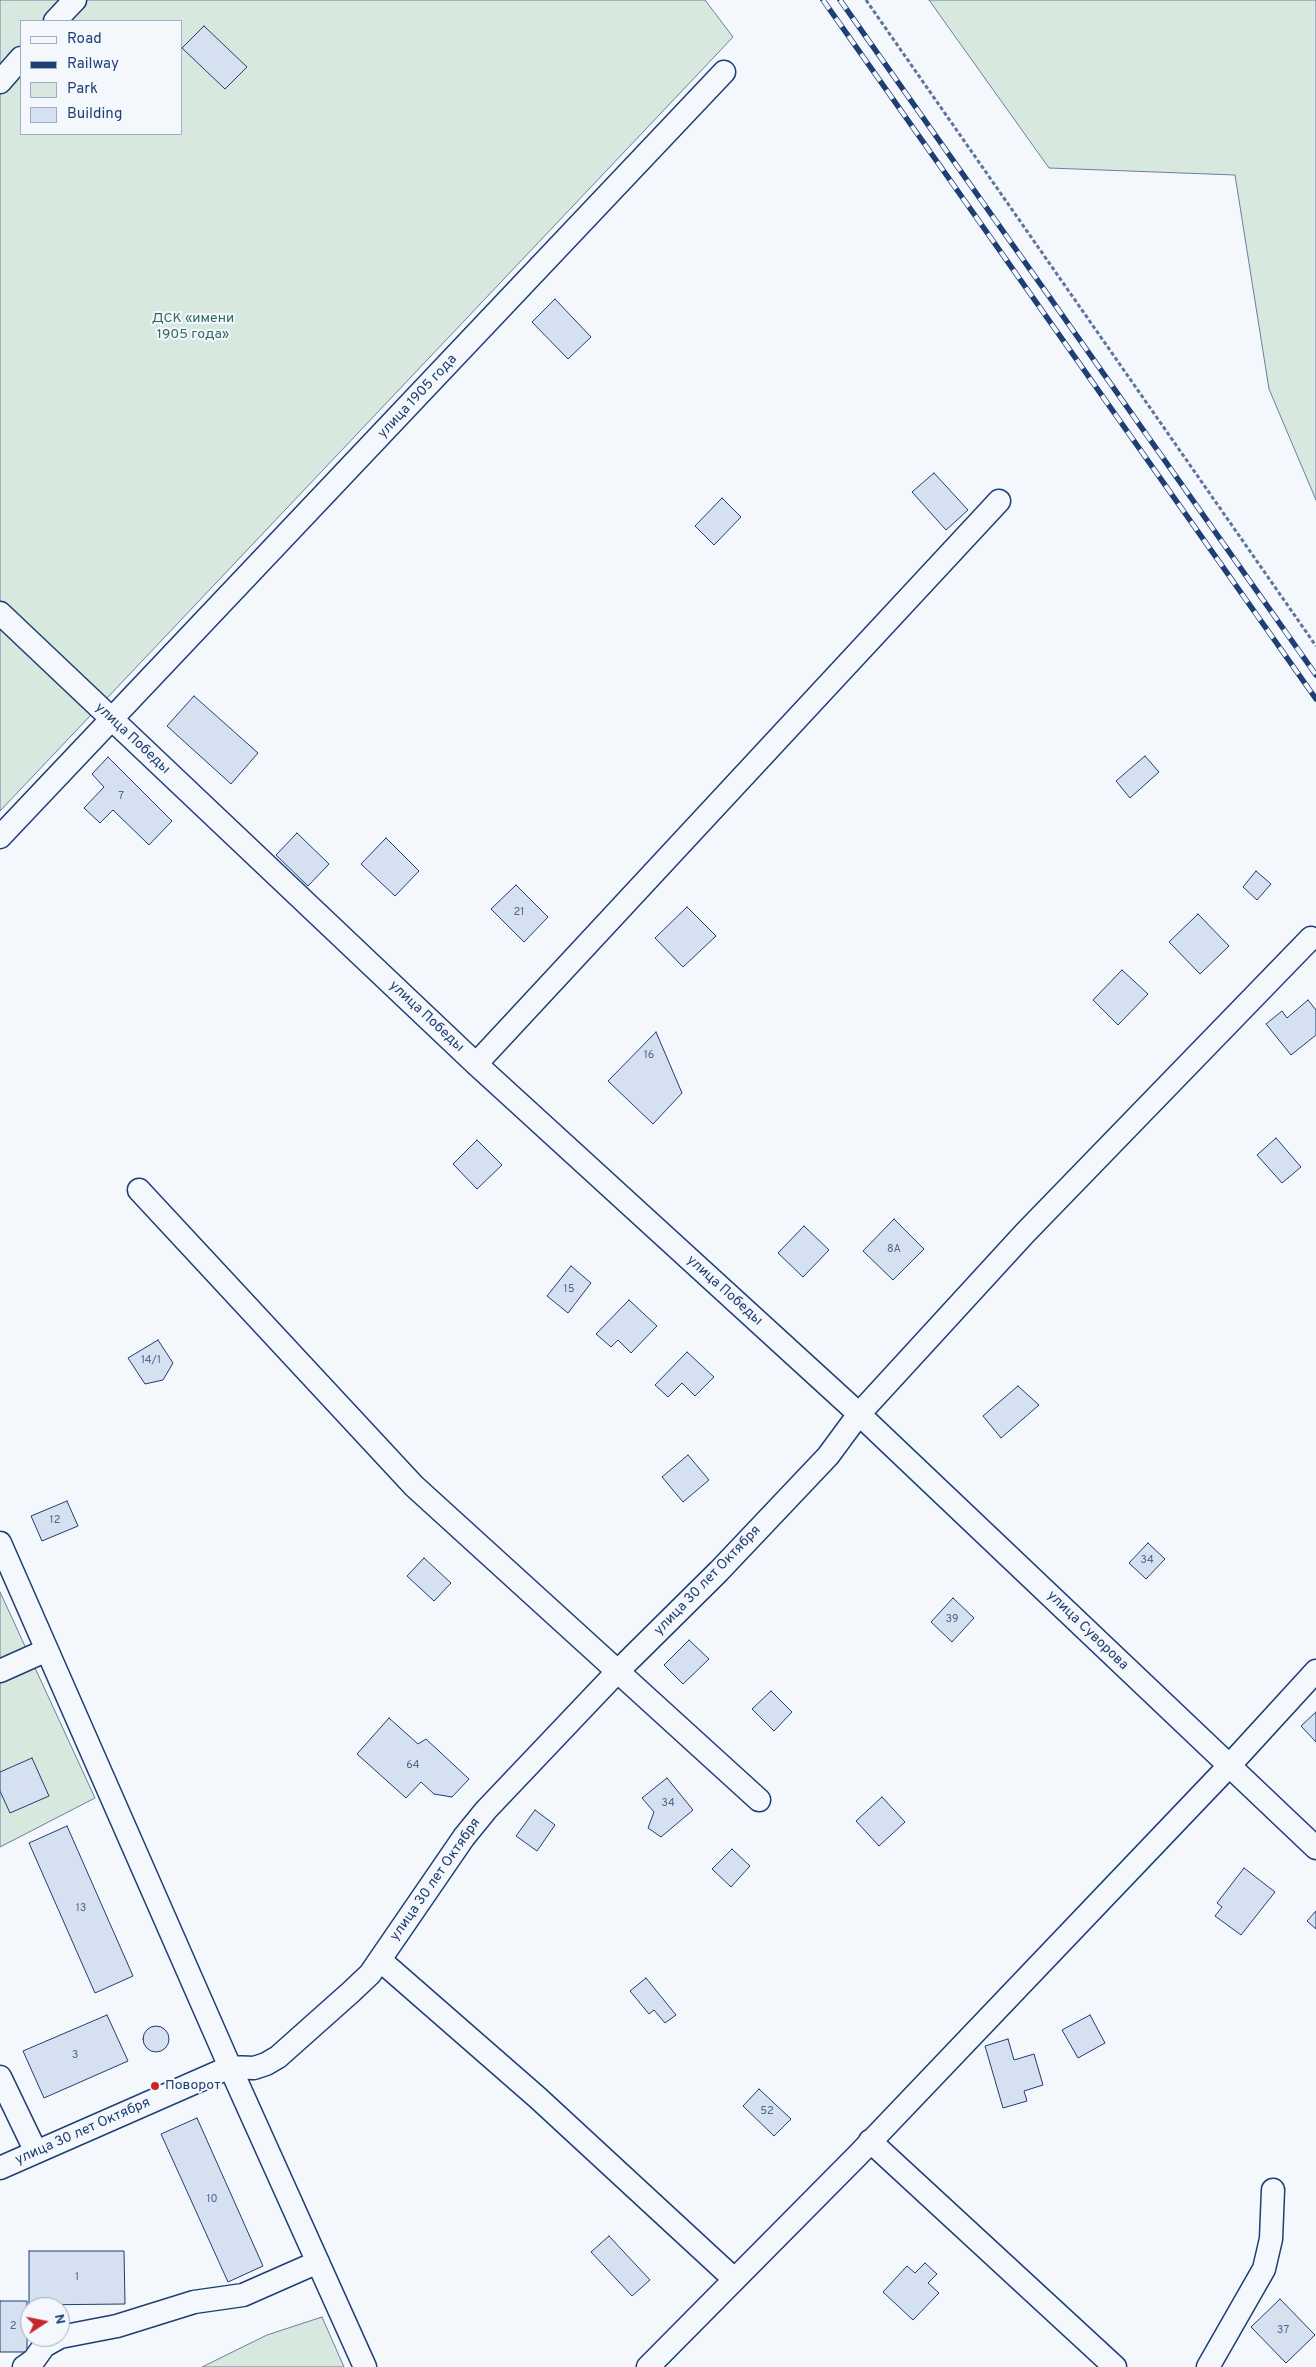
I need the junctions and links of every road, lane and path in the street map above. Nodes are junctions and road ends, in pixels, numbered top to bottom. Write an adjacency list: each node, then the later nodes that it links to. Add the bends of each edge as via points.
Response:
1 (75, 0): 3 (street)
2 (866, 0): 9 (path)
3 (56, 20)
4 (20, 59): 6 (street)
5 (724, 72): 10 (street, улица 1905 года)
6 (0, 82)
7 (999, 501): 13 (street)
8 (0, 613): 10 (street, улица Победы)
9 (1316, 646)
10 (112, 721): 11 (street, улица 1905 года); 13 (street, улица Победы)
11 (0, 837)
12 (1312, 938): 15 (street, улица 30 лет Октября, via 1031,1227)
13 (476, 1064): 15 (street, улица Победы)
14 (139, 1190): 20 (street, via 414,1486)
15 (859, 1414): 20 (street, улица 30 лет Октября, via 828,1456); 21 (street, улица Суворова)
16 (0, 1543): 17 (street)
17 (47, 1650): 18 (street); 25 (street)
18 (0, 1671)
19 (1316, 1671): 21 (street)
20 (617, 1672): 22 (street); 24 (street, улица 30 лет Октября, via 486,1810)
21 (1229, 1766): 23 (street, улица Суворова); 27 (street)
22 (759, 1800)
23 (1316, 1848)
24 (380, 1960): 25 (street, улица 30 лет Октября, via 370,1974 278,2057 254,2068); 32 (street, via 538,2098)
25 (230, 2067): 28 (street, улица 30 лет Октября); 31 (street)
26 (0, 2077): 28 (street)
27 (870, 2141): 32 (street); 38 (street)
28 (36, 2152): 29 (street, улица 30 лет Октября)
29 (0, 2168)
30 (1274, 2190): 39 (street, via 1271,2239 1264,2269)
31 (318, 2262): 33 (street, via 243,2295 194,2302 117,2326); 37 (street)
32 (734, 2279): 35 (street)
33 (70, 2335)
34 (43, 2347): 36 (street)
35 (660, 2362)
36 (24, 2367)
37 (365, 2367)
38 (1116, 2367)
39 (1208, 2367)

